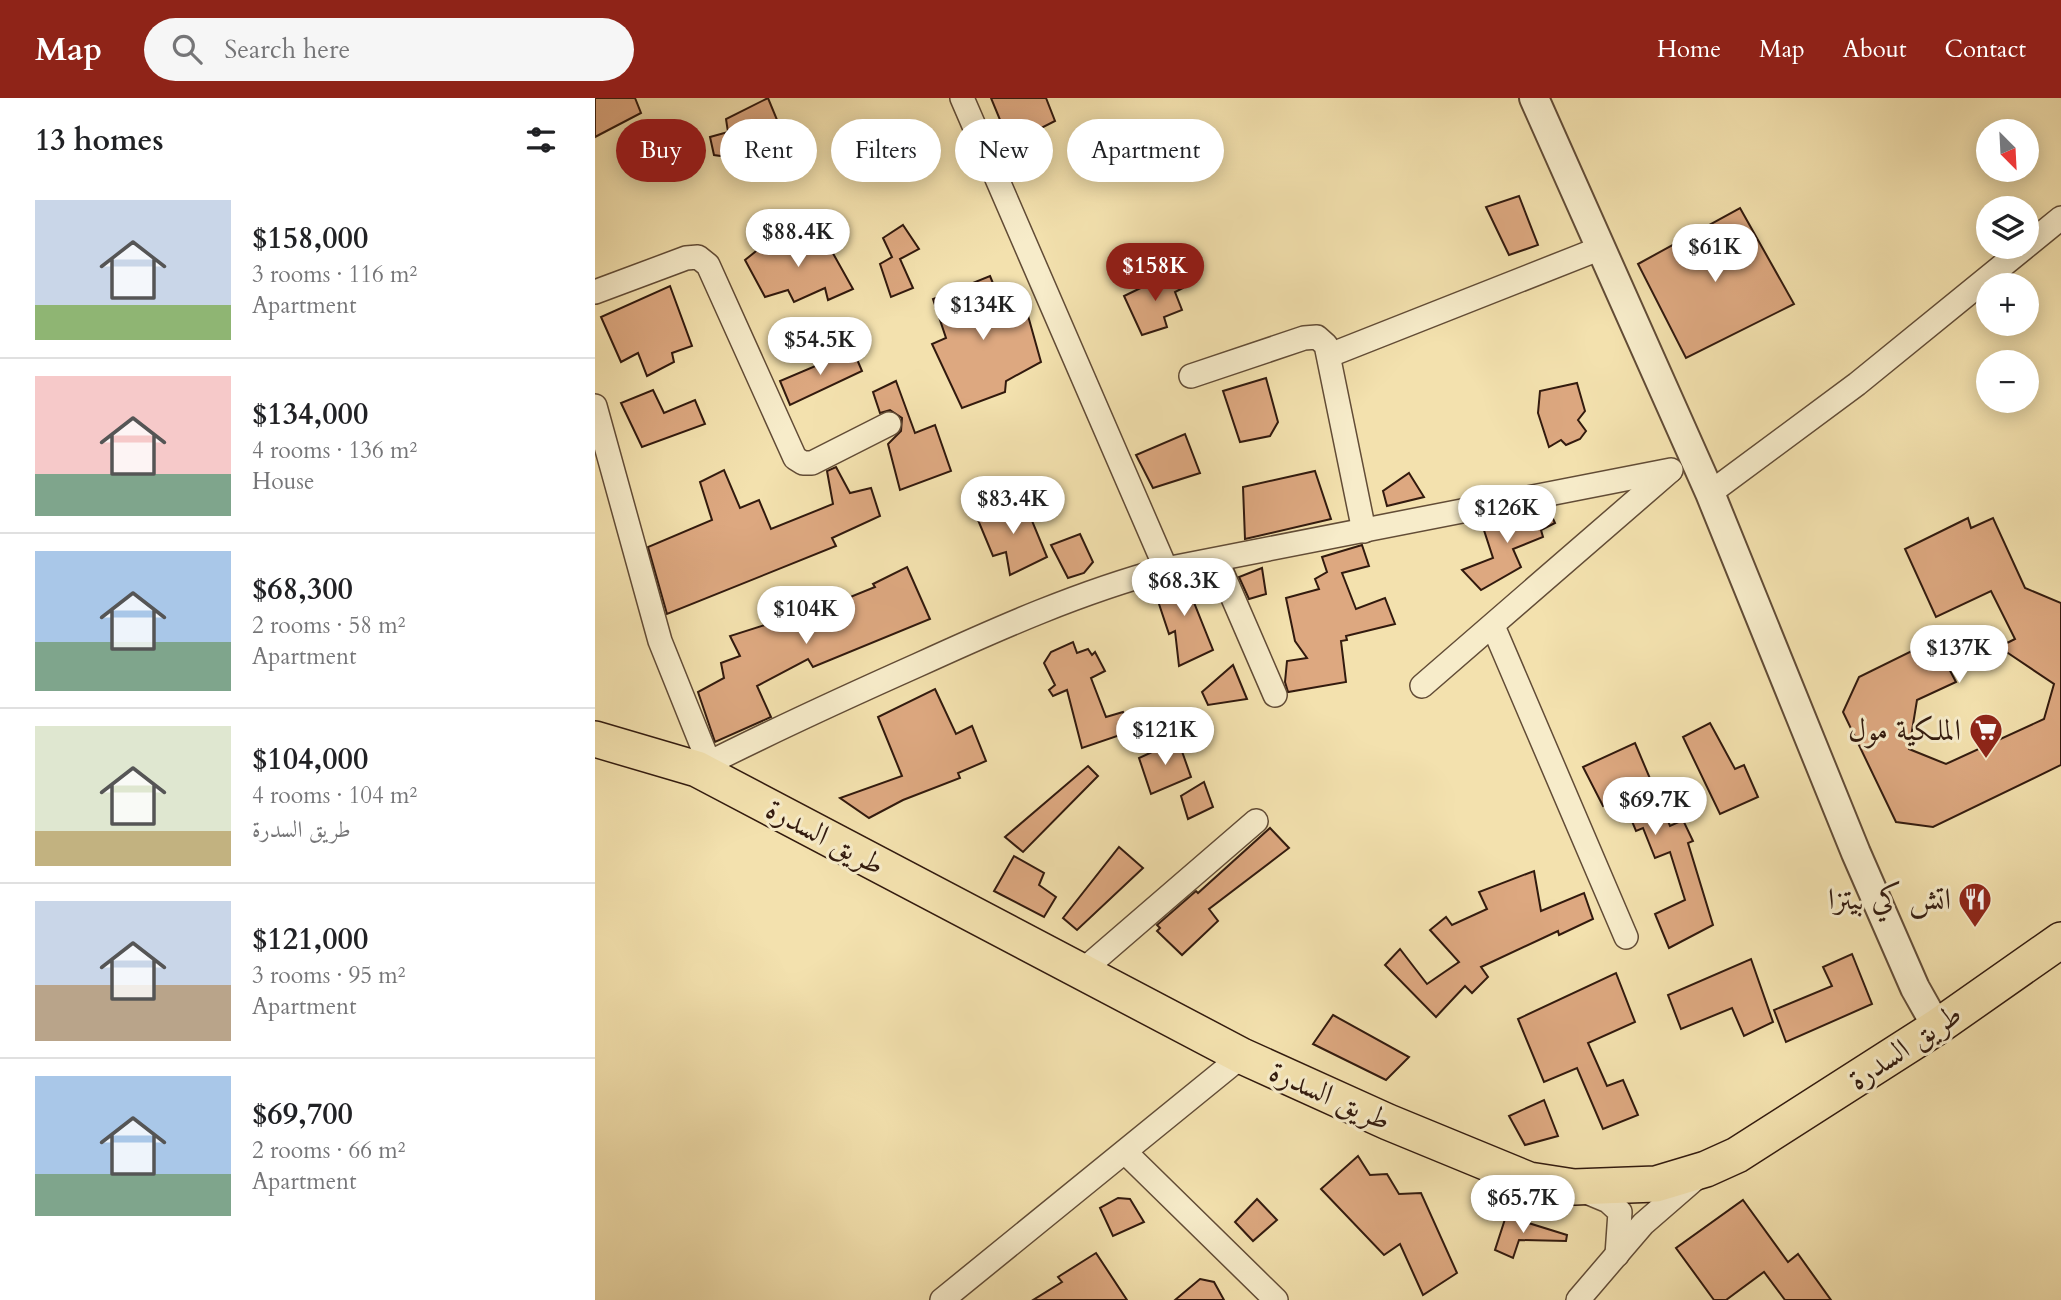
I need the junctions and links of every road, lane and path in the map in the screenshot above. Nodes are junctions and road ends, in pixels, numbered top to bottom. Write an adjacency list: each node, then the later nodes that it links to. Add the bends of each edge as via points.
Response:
1 (962, 98): 14 (street)
2 (1534, 98): 4 (street)
3 (2061, 218): 11 (street, via 1857,384)
4 (1601, 248): 6 (street); 10 (street)
5 (595, 292): 9 (street, via 698,257 708,265 795,458 812,463)
6 (1330, 355): 7 (street, via 1317,337 1304,338); 12 (street)
7 (1191, 376)
8 (595, 406): 19 (street, via 660,640)
9 (889, 424)
10 (1682, 463): 11 (street); 12 (street); 15 (street)
11 (1710, 494): 24 (street, via 1856,853)
12 (1364, 531): 13 (street)
13 (1217, 561): 14 (street); 17 (street)
14 (1166, 569): 19 (street, via 1106,584 1005,626)
15 (1493, 626): 16 (street); 21 (street)
16 (1422, 686)
17 (1275, 695)
18 (595, 739): 19 (main road, طريق السدرة)
19 (703, 766): 23 (main road, طريق السدرة)
20 (1256, 821): 23 (street)
21 (1626, 937)
22 (2061, 940): 24 (main road, طريق السدرة)
23 (1081, 972): 25 (main road, طريق السدرة)
24 (1937, 1027): 27 (main road, طريق السدرة, via 1782,1128)
25 (1242, 1056): 26 (street); 28 (main road, طريق السدرة, via 1529,1180)
26 (1125, 1152): 30 (street); 31 (street)
27 (1706, 1169): 28 (main road, طريق السدرة, via 1656,1184); 29 (street, via 1643,1224)
28 (1574, 1187): 29 (street, via 1608,1200 1620,1212)
29 (1617, 1255): 32 (street)
30 (942, 1300)
31 (1276, 1300)
32 (1578, 1300)

